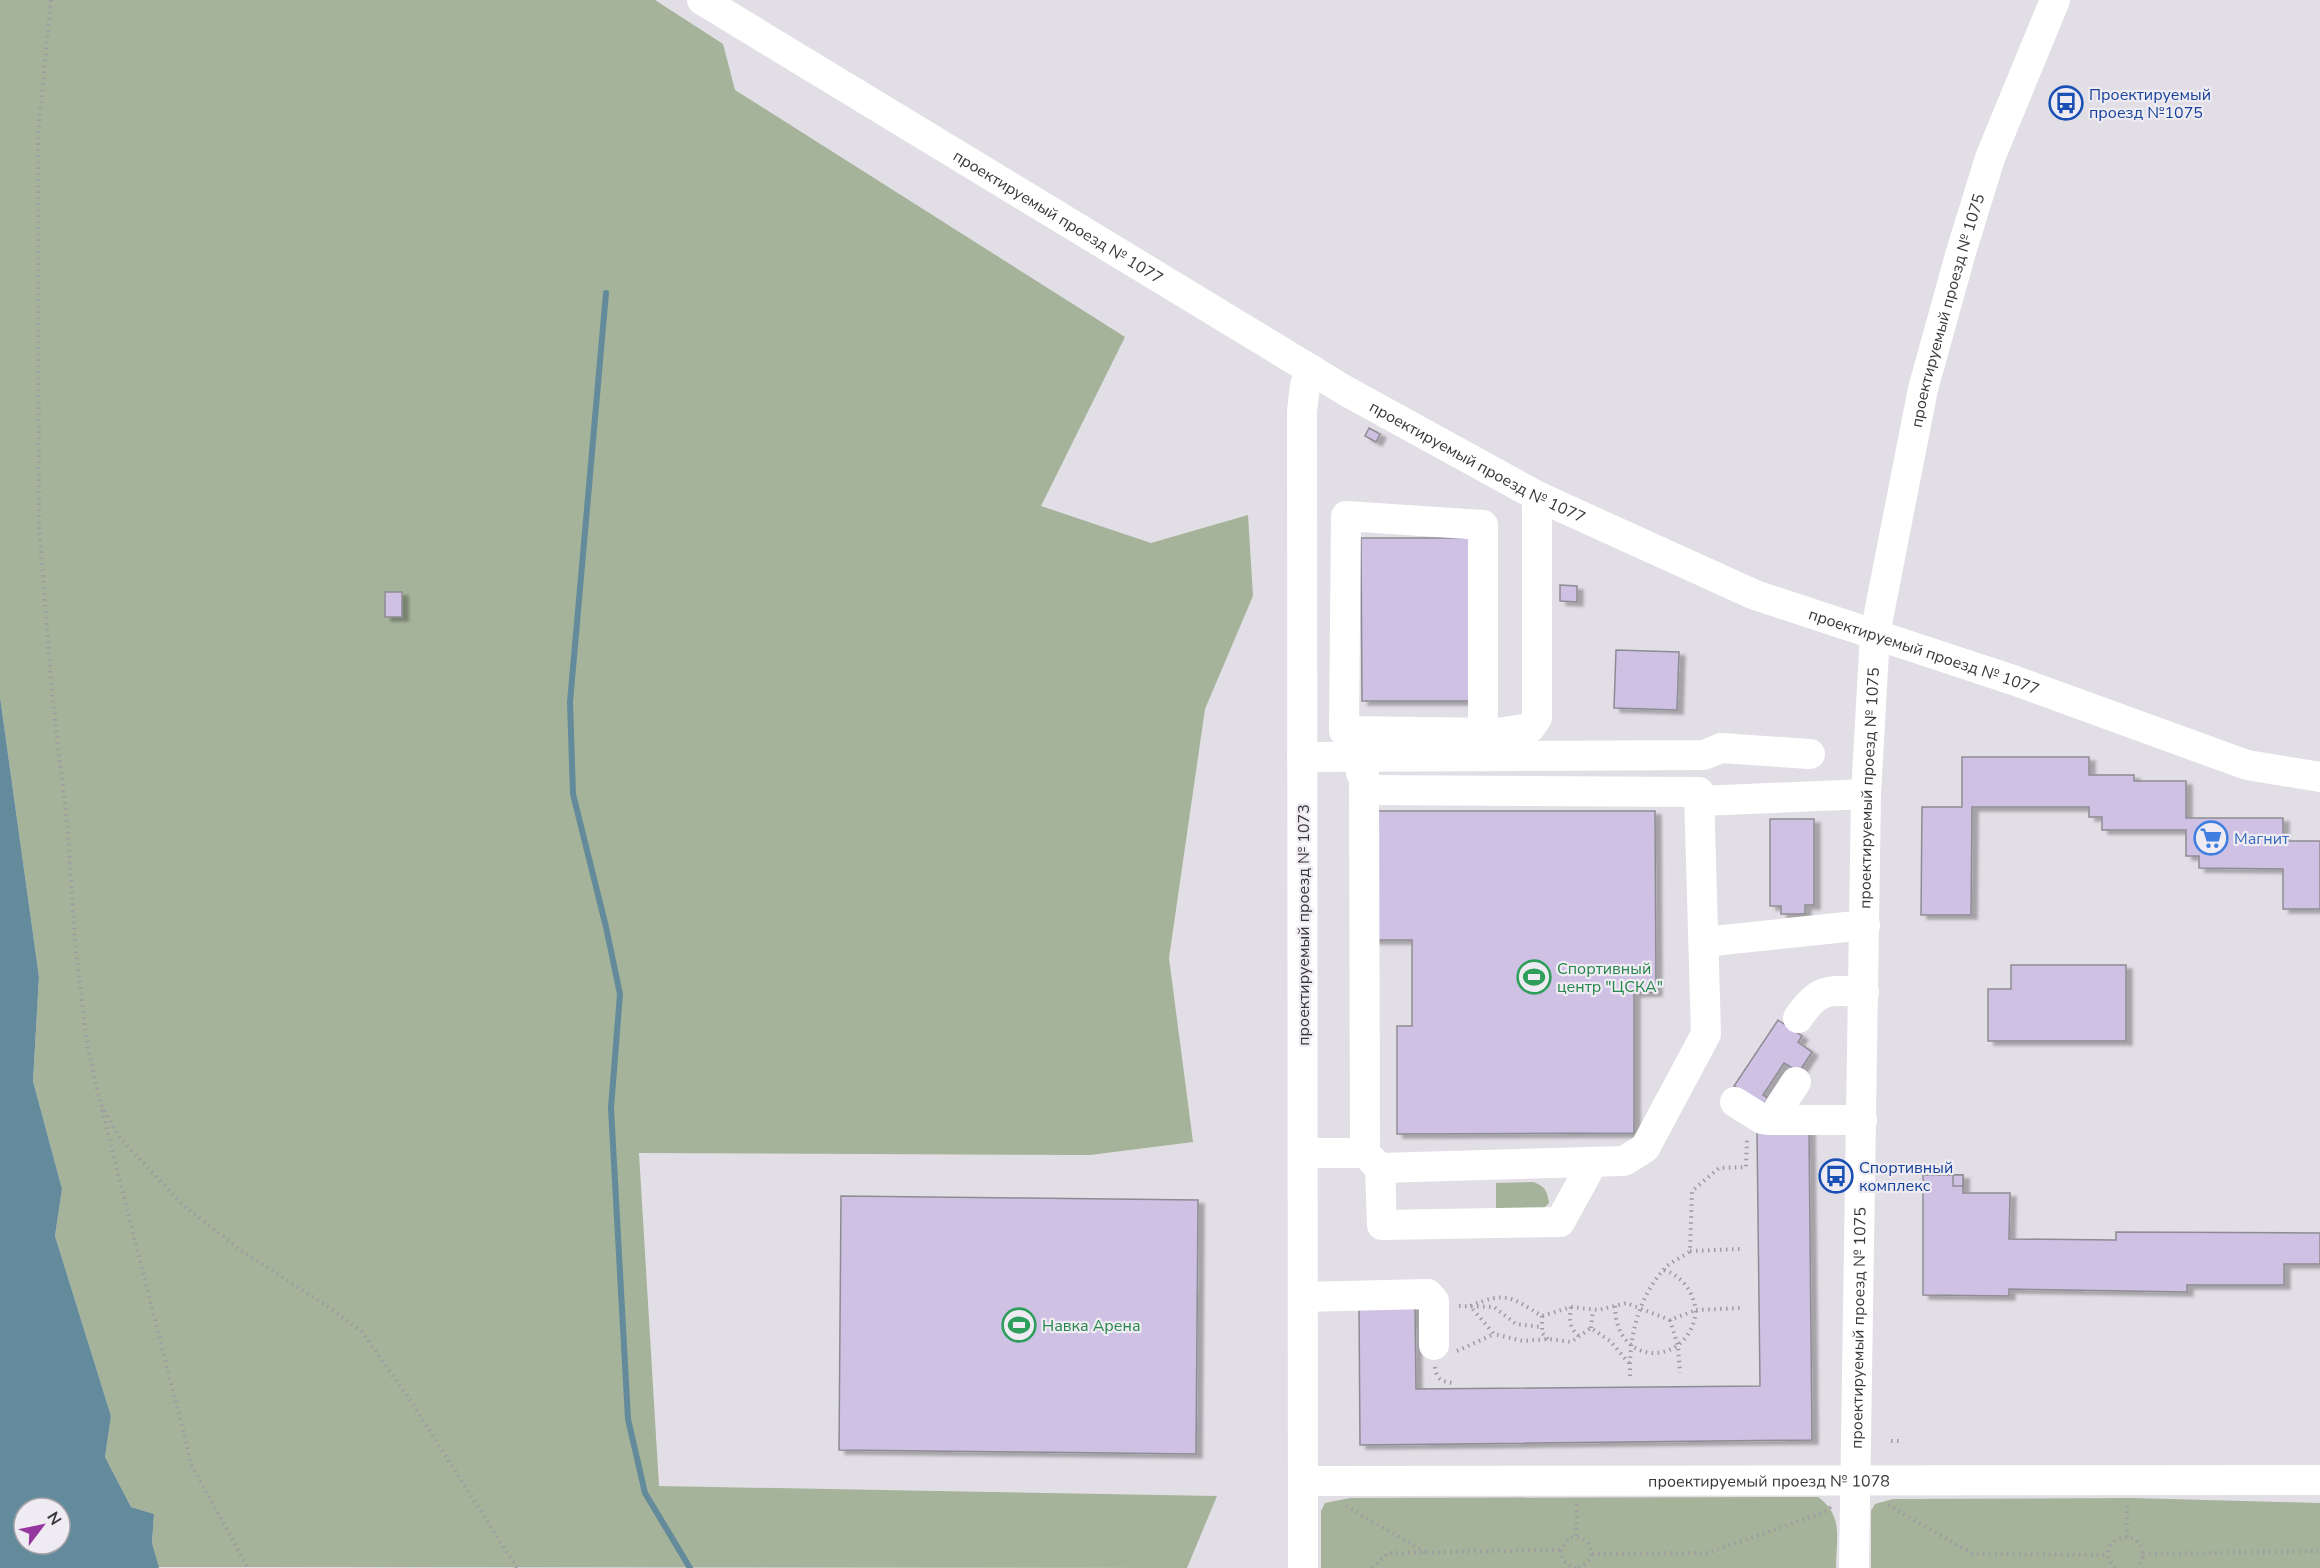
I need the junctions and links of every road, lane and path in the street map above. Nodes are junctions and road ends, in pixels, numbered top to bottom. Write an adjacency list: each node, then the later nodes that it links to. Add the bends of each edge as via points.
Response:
1 (51, 0): 20 (path, via 38,135 39,525 75,942 87,1043)
2 (702, 0): 4 (street, проектируемый проезд № 1077)
3 (2055, 0): 6 (street, проектируемый проезд № 1075, via 1990,158 1961,252 1923,389)
4 (1312, 370): 5 (street, проектируемый проезд № 1077); 9 (street, проектируемый проезд № 1073, via 1305,385 1302,412)
5 (1537, 496): 6 (street, проектируемый проезд № 1077, via 1755,595); 7 (street, via 1537,718 1530,728)
6 (1875, 634): 10 (street, проектируемый проезд № 1077, via 2247,765); 12 (street, проектируемый проезд № 1075)
7 (1483, 733): 7 (street, via 1344,731 1346,516 1483,525)
8 (1810, 754): 9 (street, via 1721,748 1704,755)
9 (1303, 765): 11 (street, via 1364,773); 23 (street, проектируемый проезд № 1073)
10 (2320, 777)
11 (1364, 790): 13 (street, via 1699,792); 24 (street)
12 (1866, 794): 13 (street); 14 (street, проектируемый проезд № 1075)
13 (1700, 801): 15 (street)
14 (1865, 925): 15 (street); 16 (street, проектируемый проезд № 1075)
15 (1704, 942): 25 (street, via 1706,1034 1645,1148 1624,1161)
16 (1864, 992): 17 (street, via 1821,993); 22 (street, проектируемый проезд № 1075)
17 (1798, 1018)
18 (1796, 1082): 21 (street)
19 (1736, 1102): 21 (street)
20 (100, 1103): 68 (path, via 192,1466); 69 (path, via 120,1138 184,1206 242,1251 362,1332)
21 (1766, 1120): 22 (street); 27 (path, via 1762,1128 1752,1130 1747,1137 1746,1167 1719,1168 1692,1191)
22 (1862, 1120): 53 (street, проектируемый проезд № 1075)
23 (1303, 1153): 24 (street); 29 (street, проектируемый проезд № 1073)
24 (1372, 1160): 25 (street); 25 (street, via 1382,1225 1560,1222)
25 (1593, 1162)
26 (1741, 1249): 27 (path)
27 (1690, 1251): 28 (path)
28 (1664, 1270): 34 (path); 37 (path, via 1688,1287)
29 (1303, 1297): 30 (street, via 1420,1293 1428,1294); 55 (street, проектируемый проезд № 1073)
30 (1434, 1305): 31 (path); 46 (street)
31 (1470, 1305): 38 (path, via 1503,1295); 40 (path, via 1494,1307 1516,1324); 43 (path, via 1494,1334 1523,1341)
32 (1615, 1306): 34 (path, via 1626,1303); 36 (path); 44 (path, via 1618,1331)
33 (1571, 1307): 36 (path); 38 (path); 42 (path, via 1572,1330)
34 (1639, 1307): 39 (path); 44 (path)
35 (1741, 1308): 37 (path)
36 (1593, 1310): 41 (path)
37 (1696, 1310): 39 (path); 45 (path, via 1691,1332)
38 (1542, 1316): 40 (path)
39 (1670, 1320): 45 (path)
40 (1541, 1328): 43 (path)
41 (1591, 1328): 42 (path); 47 (path, via 1610,1341)
42 (1580, 1337): 43 (path, via 1571,1342)
43 (1548, 1339)
44 (1629, 1346): 45 (path, via 1645,1353); 47 (path)
45 (1678, 1346): 48 (path)
46 (1434, 1354): 50 (path, via 1438,1378 1444,1383)
47 (1629, 1363): 49 (path)
48 (1680, 1373)
49 (1630, 1376)
50 (1455, 1383)
51 (1891, 1441): 52 (path)
52 (1903, 1441)
53 (1856, 1479): 54 (street, проектируемый проезд № 1078); 55 (street, проектируемый проезд № 1078); 65 (path, via 1826,1512 1707,1553); 73 (street, проектируемый проезд № 1075)
54 (2320, 1480)
55 (1304, 1481): 70 (street)
56 (2127, 1493): 61 (path)
57 (1578, 1494): 60 (path)
58 (1337, 1501): 64 (path)
59 (1887, 1504): 67 (path, via 1973,1554)
60 (1576, 1536): 62 (path, via 1569,1538); 65 (path, via 1591,1545)
61 (2127, 1537): 66 (path, via 2138,1542); 67 (path, via 2112,1544)
62 (1561, 1550): 64 (path); 72 (path, via 1568,1566)
63 (2320, 1551): 66 (path)
64 (1425, 1553): 71 (path, via 1388,1552)
65 (1593, 1554): 72 (path, via 1590,1561)
66 (2143, 1554): 75 (path)
67 (2108, 1555): 74 (path)
68 (248, 1568)
69 (517, 1568)
70 (1303, 1568)
71 (1372, 1568)
72 (1577, 1568)
73 (1854, 1568)
74 (2115, 1568)
75 (2136, 1568)

